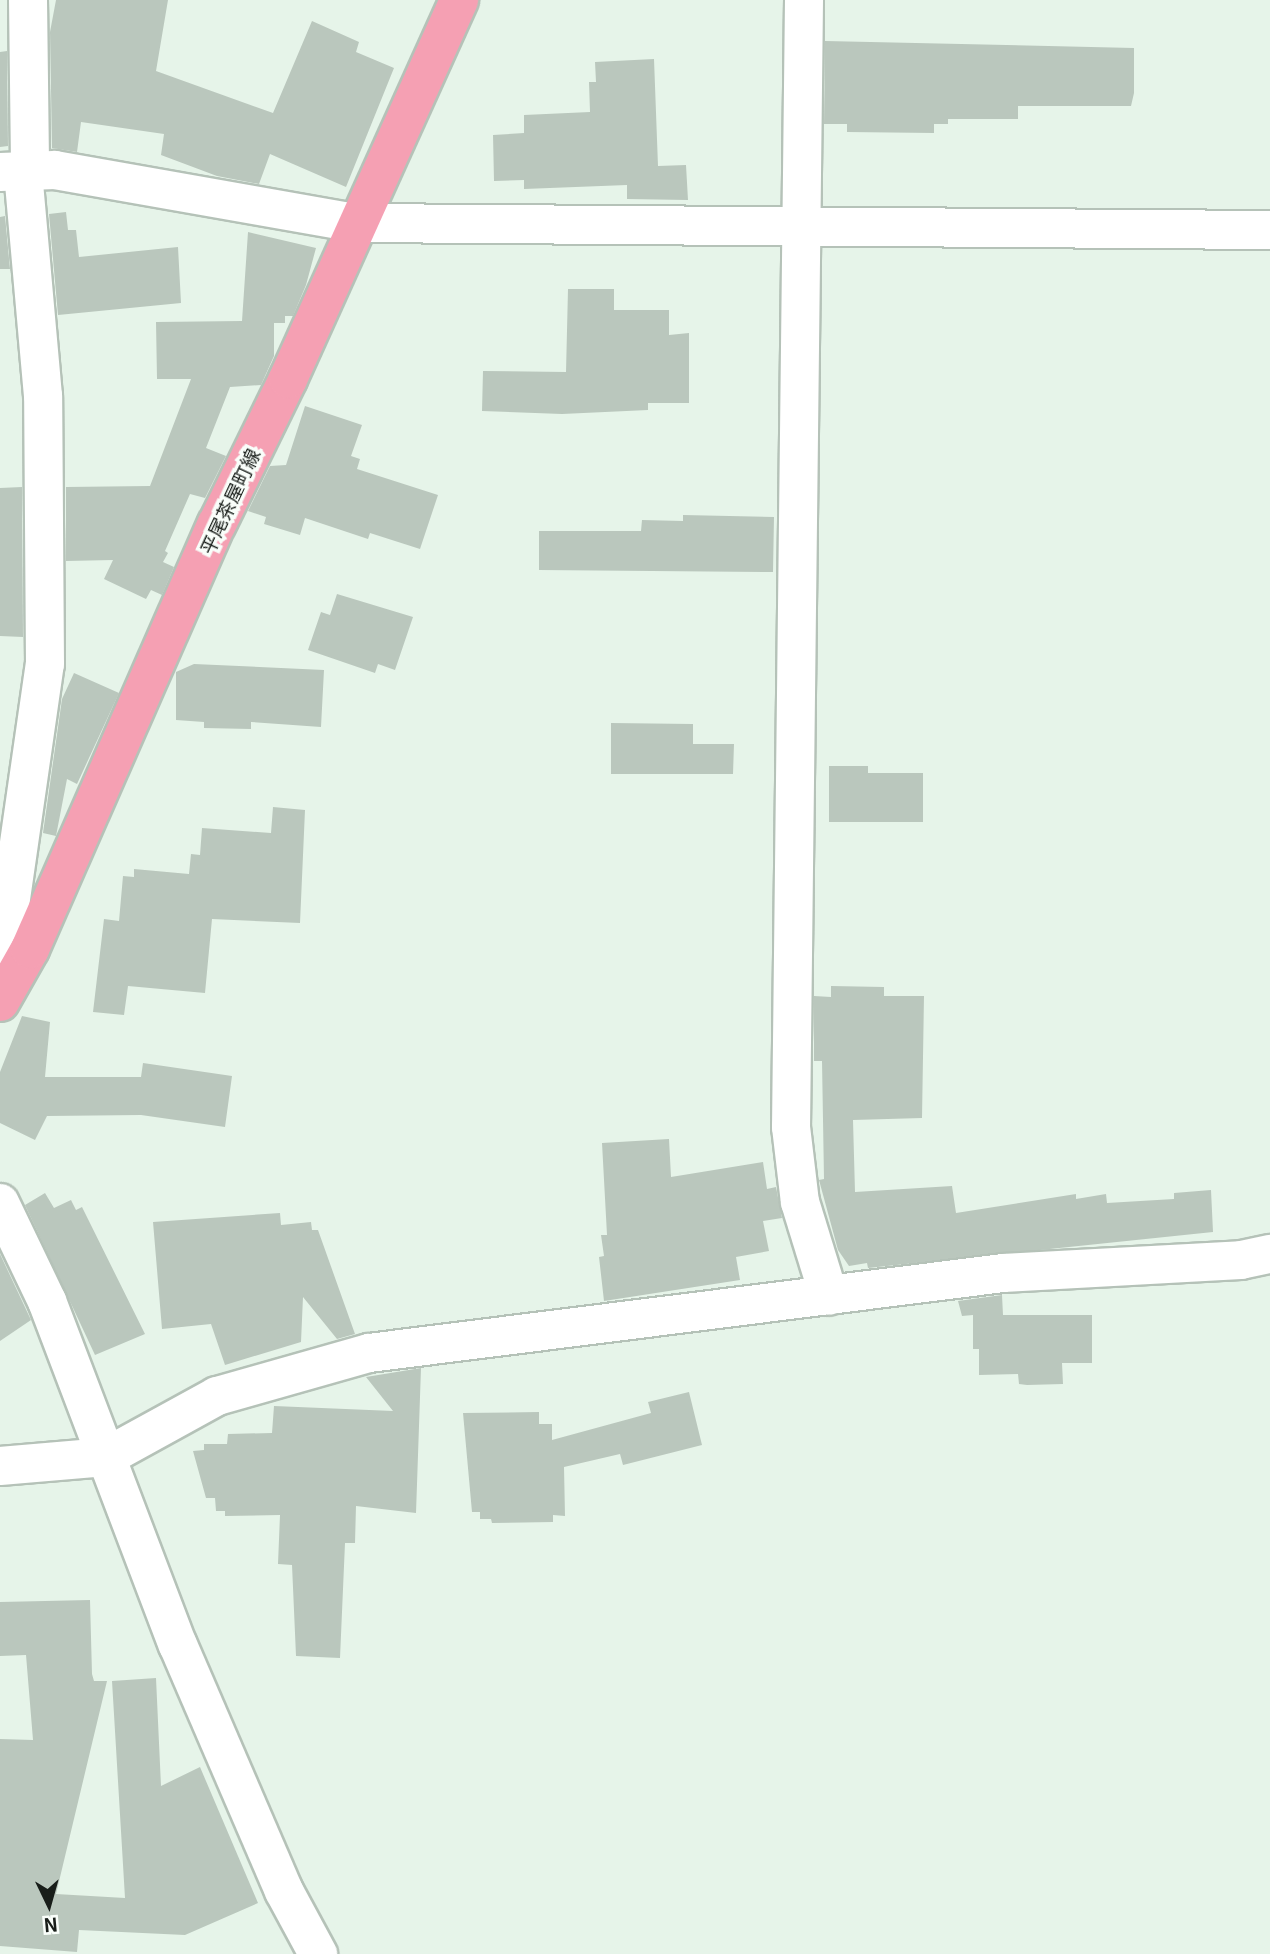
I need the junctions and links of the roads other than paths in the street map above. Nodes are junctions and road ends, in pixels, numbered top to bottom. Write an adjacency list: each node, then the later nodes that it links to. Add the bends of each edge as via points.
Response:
1 (28, 0): 4 (street)
2 (459, 0): 5 (main road, 平尾茶屋町線)
3 (804, 0): 6 (street)
4 (18, 170): 5 (street, via 55,170); 8 (street, via 43,396 46,664)
5 (357, 223): 6 (street); 9 (main road, 平尾茶屋町線, via 217,524 30,949)
6 (802, 225): 7 (street); 12 (street, via 791,1127 800,1202)
7 (1270, 230)
8 (0, 975)
9 (0, 1002)
10 (0, 1203): 13 (street, via 47,1301)
11 (1270, 1254): 12 (street, via 1241,1260 1003,1273)
12 (828, 1296): 13 (street, via 369,1353 217,1396)
13 (106, 1457): 14 (street); 15 (street, via 241,1793 284,1892)
14 (0, 1466)
15 (318, 1954)

